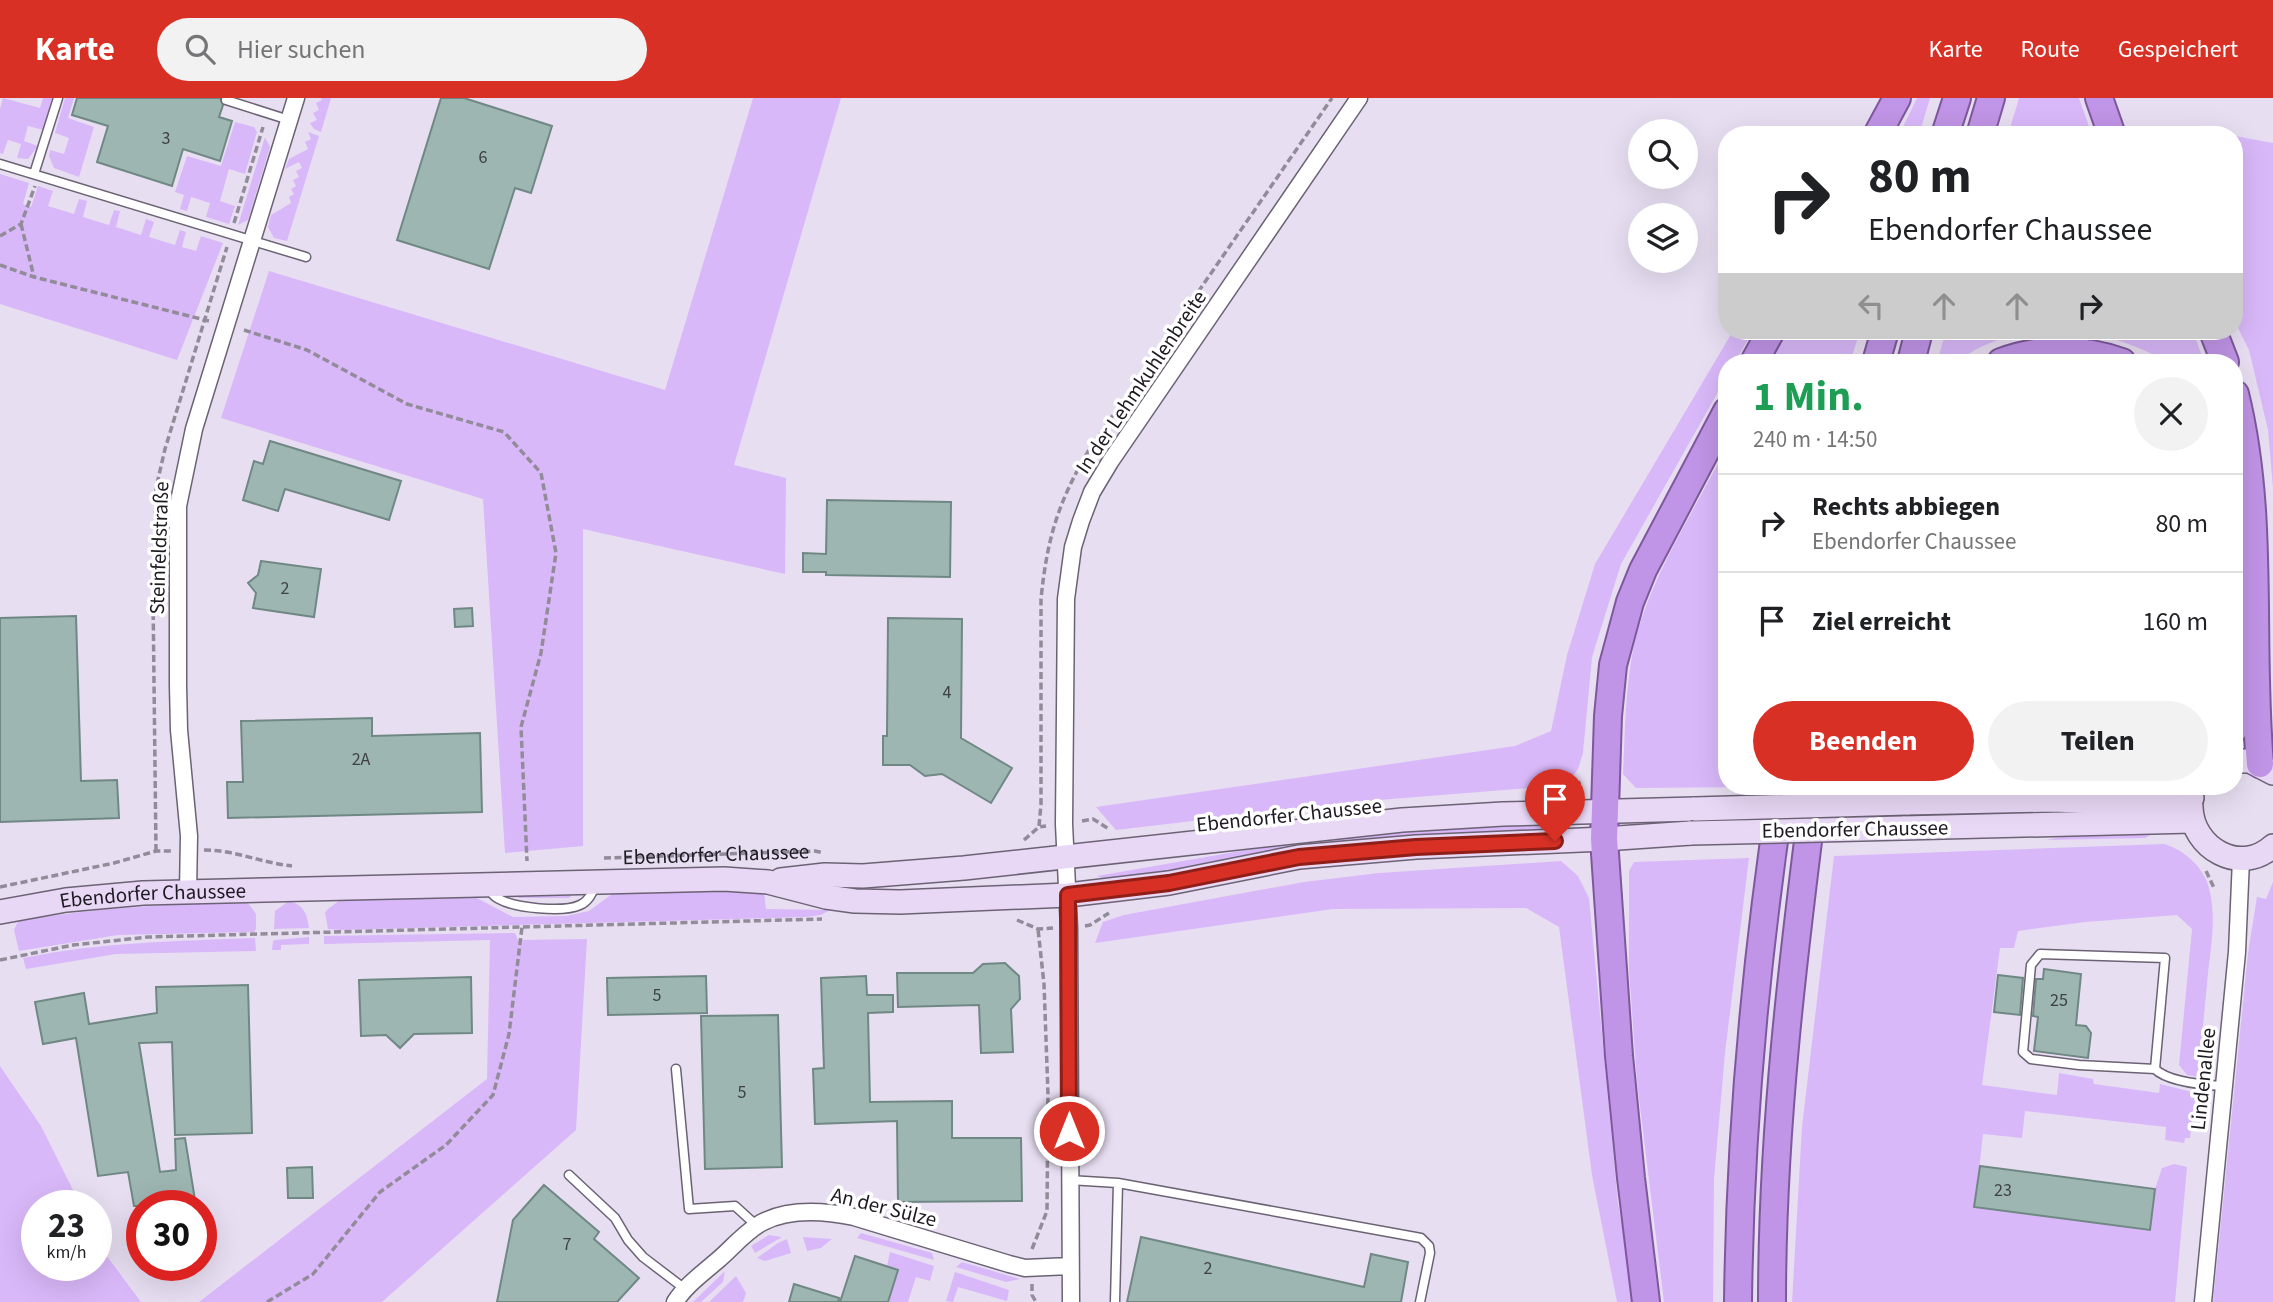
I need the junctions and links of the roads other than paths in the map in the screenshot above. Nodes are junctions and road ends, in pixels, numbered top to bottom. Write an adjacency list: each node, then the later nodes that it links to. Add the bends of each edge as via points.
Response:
1 (58, 98): 15 (lane)
2 (296, 98): 9 (street, Steinfeldstraße)
3 (1359, 98): 29 (street, In der Lehmkuhlenbreite, via 1142,413 1093,492 1081,521 1066,599)
4 (1896, 98): 10 (highway)
5 (1956, 98): 11 (highway)
6 (1991, 98): 12 (highway)
7 (2099, 98): 13 (highway)
8 (226, 100): 9 (lane)
9 (289, 120): 16 (street, Steinfeldstraße)
10 (1882, 126)
11 (1948, 126)
12 (1983, 126)
13 (2109, 126)
14 (0, 164): 15 (lane)
15 (36, 175): 16 (lane)
16 (252, 241): 17 (lane); 32 (street, Steinfeldstraße, via 194,429 178,506 179,730)
17 (306, 257)
18 (2032, 354): 19 (highway, via 2048,350)
19 (2091, 354)
20 (1718, 428): 26 (highway, via 1630,602 1612,665)
21 (2243, 433): 22 (highway, via 2253,513)
22 (2256, 766)
23 (1781, 795): 48 (highway, via 1749,1062)
24 (1814, 795): 49 (highway, via 1793,962 1776,1170)
25 (2194, 802): 26 (main road, Ebendorfer Chaussee, bridge, via 2050,800); 27 (main road, Ebendorfer Chaussee, bridge, via 1903,828 1691,832); 30 (main road, via 2199,836 2210,849)
26 (1604, 812): 27 (highway); 29 (main road, Ebendorfer Chaussee, via 1402,820)
27 (1604, 839): 33 (main road, Ebendorfer Chaussee, via 1299,857 1180,881); 47 (highway, via 1619,1056)
28 (2273, 846): 30 (main road, via 2256,857)
29 (1065, 858): 31 (main road, Ebendorfer Chaussee); 33 (street, In der Lehmkuhlenbreite)
30 (2241, 859): 37 (street, Lindenallee)
31 (768, 882): 32 (main road, Ebendorfer Chaussee, via 724,879); 33 (main road, Ebendorfer Chaussee, via 855,901)
32 (188, 891): 34 (main road, Ebendorfer Chaussee, via 93,897)
33 (1068, 895): 39 (street)
34 (0, 912)
35 (676, 1069): 41 (lane, via 689,1209 735,1206)
36 (2155, 1069): 36 (lane, via 2165,958 2039,954 2031,965 2023,1052 2031,1059); 37 (lane, via 2202,1085)
37 (2223, 1086): 50 (street, Lindenallee)
38 (569, 1175): 43 (lane, via 615,1218 622,1232)
39 (1069, 1180): 40 (lane); 42 (street)
40 (1118, 1183): 45 (lane); 46 (lane, via 1421,1238 1430,1253)
41 (757, 1226): 42 (street, An der Sülze, via 780,1216 837,1214 1009,1265); 43 (street, An der Sülze)
42 (1070, 1266): 44 (street)
43 (680, 1296)
44 (1071, 1302)
45 (1115, 1302)
46 (1420, 1302)
47 (1646, 1302)
48 (1738, 1302)
49 (1772, 1302)
50 (2203, 1302)

